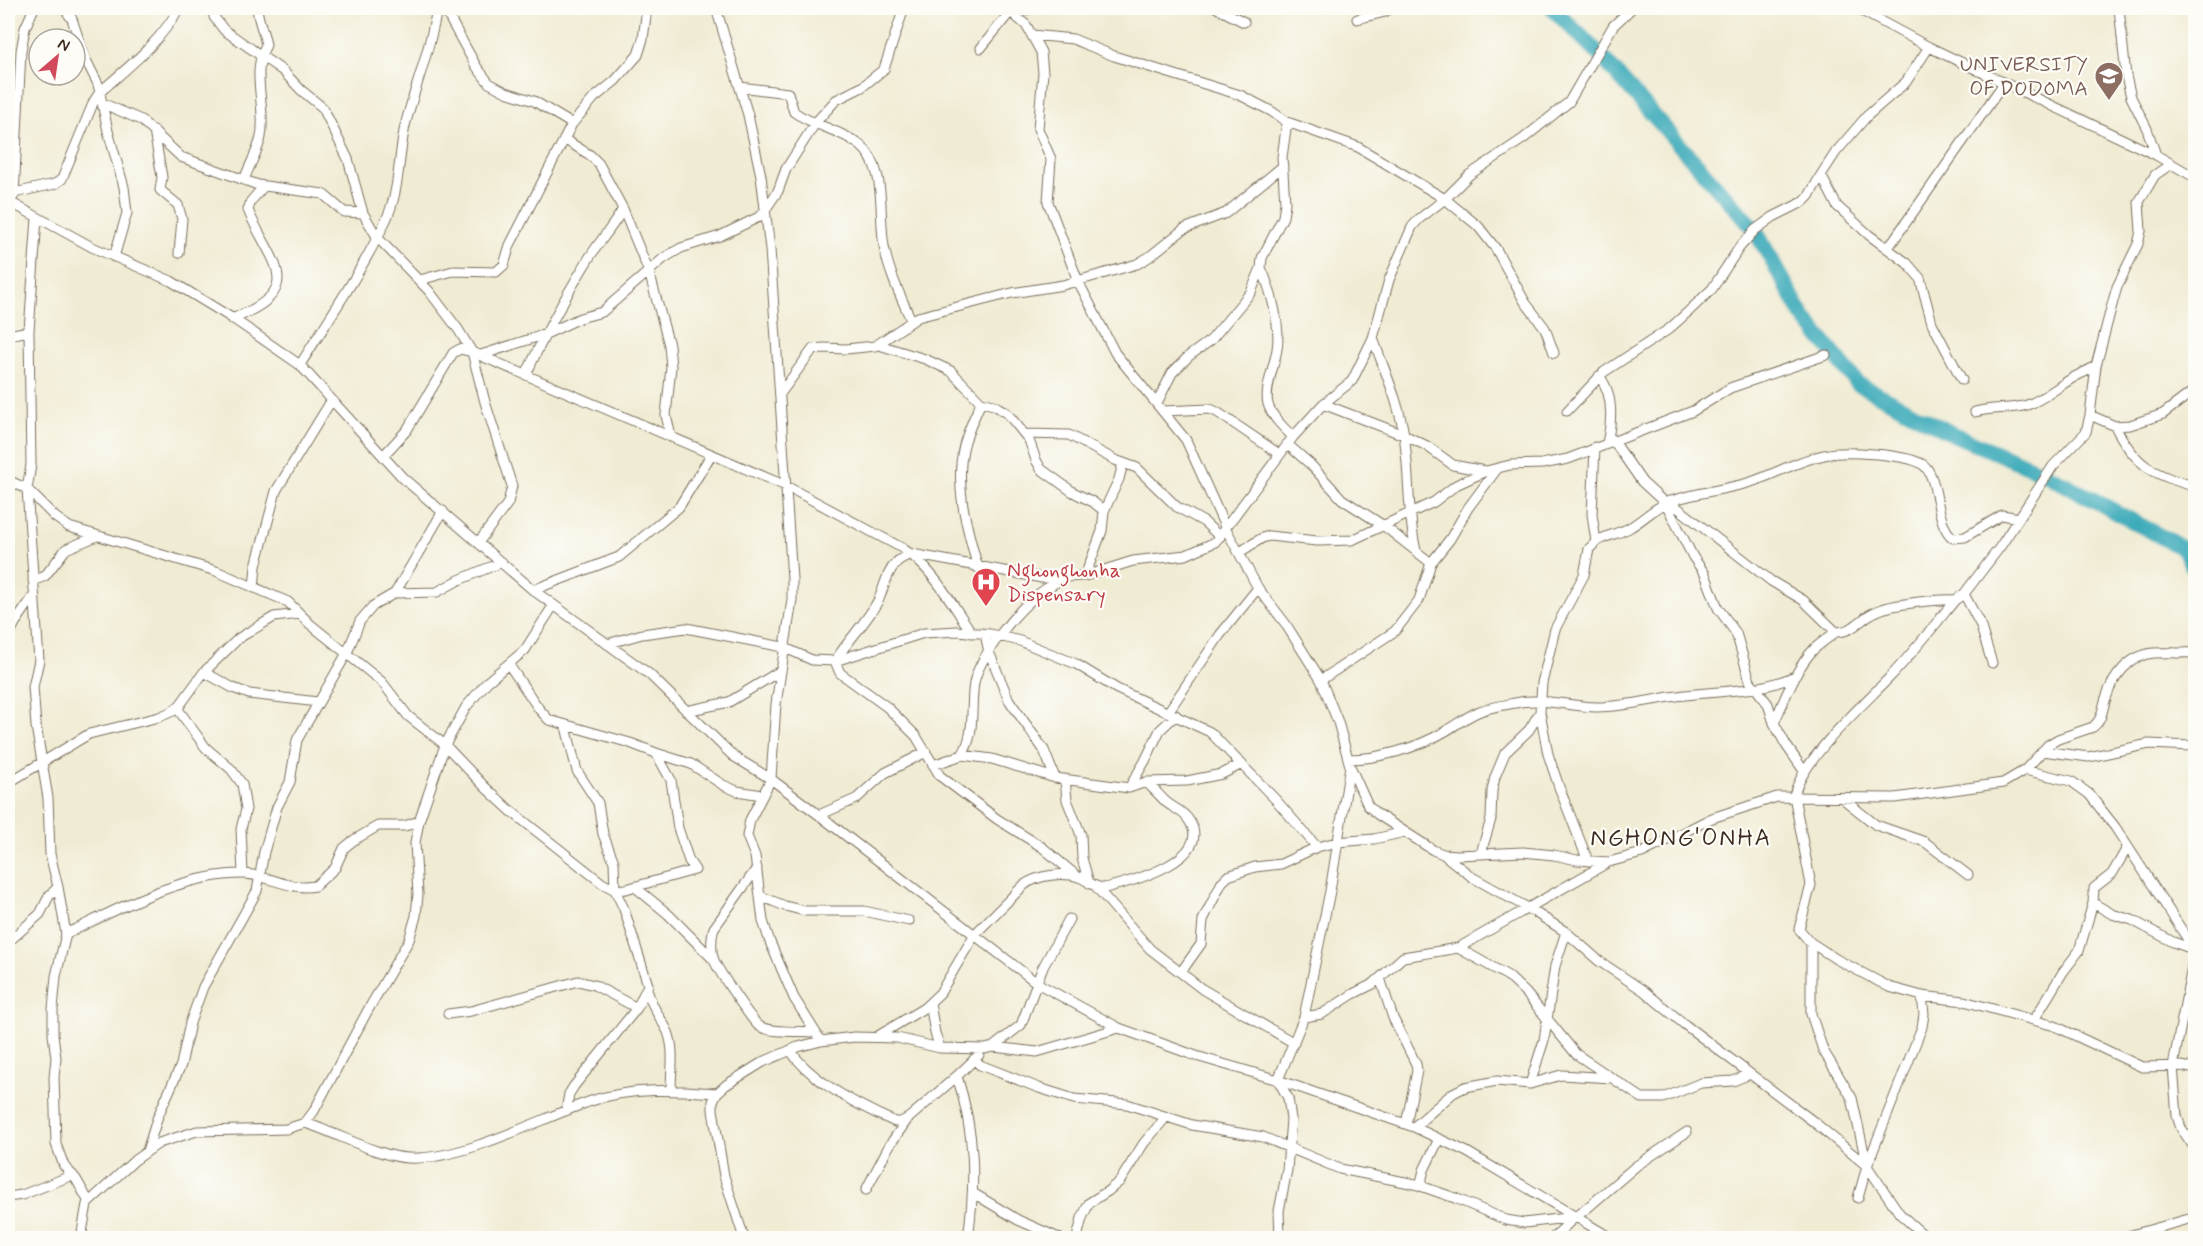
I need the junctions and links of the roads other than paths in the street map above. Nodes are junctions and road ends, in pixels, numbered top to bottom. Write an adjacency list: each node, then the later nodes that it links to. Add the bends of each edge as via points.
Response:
1 (34, 8): 41 (street, via 21,45)
2 (64, 8): 27 (street, via 72,19)
3 (179, 8): 27 (street, via 152,45)
4 (214, 8): 24 (street, via 214,17 224,30)
5 (257, 8): 24 (street, via 266,45)
6 (437, 8): 48 (street, via 405,128 394,194)
7 (444, 8): 31 (street, via 489,83 534,101)
8 (647, 8): 31 (street, via 638,56)
9 (716, 8): 26 (street)
10 (907, 8): 11 (street); 29 (street, via 880,74 840,96)
11 (937, 8)
12 (1031, 8): 18 (street)
13 (1217, 8): 20 (street)
14 (1391, 8): 19 (street)
15 (1632, 8): 42 (street, via 1613,26 1569,102 1523,140 1469,175)
16 (1856, 8): 22 (street)
17 (2119, 8): 34 (street, via 2131,97)
18 (1012, 10): 21 (street); 23 (street)
19 (1357, 19)
20 (1244, 22)
21 (1032, 35): 30 (street, via 1073,39 1114,56 1231,91); 55 (street, via 1042,58 1038,129 1051,159 1048,202)
22 (1929, 47): 25 (street); 37 (street, via 1906,82 1866,116)
23 (981, 48)
24 (260, 55): 39 (street, via 261,136); 46 (street, via 323,108 348,159)
25 (2004, 83): 34 (street); 49 (street)
26 (740, 87): 29 (street, via 785,92 794,112); 45 (street, via 756,147)
27 (100, 92): 28 (street); 41 (street, via 62,179)
28 (102, 103): 32 (street, via 141,120); 51 (street, via 127,208)
29 (816, 122): 45 (street); 57 (street, via 855,141 872,158 885,254)
30 (1287, 122): 36 (street); 42 (street, via 1358,147)
31 (572, 124): 33 (street)
32 (154, 131): 39 (street, via 181,157); 50 (street, via 162,177 160,190 178,205 182,219)
33 (564, 139): 44 (street, via 595,160); 54 (street, via 501,269 491,273 446,272)
34 (2156, 155): 35 (street)
35 (2171, 164): 38 (street); 67 (street, via 2157,173 2139,202 2138,244 2117,287)
36 (1283, 166): 52 (street, via 1283,217 1262,258); 55 (street, via 1226,213 1184,229 1149,257)
37 (1821, 175): 49 (street, via 1837,206); 69 (street, via 1803,202 1755,230 1712,289 1689,311)
38 (2196, 178)
39 (244, 180): 40 (street)
40 (264, 186): 46 (street, via 319,193 344,212); 56 (street, via 248,207 279,272 278,283 263,304)
41 (14, 193): 43 (street)
42 (1445, 199): 61 (street, via 1412,227 1389,280); 63 (street, via 1478,226 1496,249 1525,302 1545,328)
43 (11, 203): 47 (street)
44 (623, 209): 53 (street); 59 (street, via 586,263)
45 (765, 209): 53 (street, via 758,219 681,248); 72 (street)
46 (363, 213): 48 (street)
47 (37, 218): 51 (street); 58 (street)
48 (377, 237): 54 (street); 66 (street)
49 (1887, 248): 70 (street, via 1920,278 1932,322)
50 (179, 253)
51 (114, 257): 56 (street, via 171,281)
52 (1261, 268): 76 (street, via 1248,297 1211,340 1172,373); 84 (street, via 1279,340 1267,402)
53 (649, 272): 59 (street, via 606,310); 83 (street, via 669,345 666,415)
54 (420, 280): 64 (street)
55 (1078, 281): 57 (street, via 1012,293); 76 (street, via 1115,353)
56 (232, 319): 66 (street)
57 (911, 320): 62 (street)
58 (29, 331): 60 (street); 96 (street, via 31,465)
59 (546, 334): 64 (street); 68 (street)
60 (8, 335)
61 (1373, 338): 75 (street, via 1352,381); 82 (street)
62 (879, 345): 72 (street, via 813,349); 74 (street, via 944,366)
63 (1554, 353)
64 (476, 354): 68 (street); 89 (street, via 460,349 453,353 407,430); 106 (street, via 485,402 512,486 508,503)
65 (1826, 354): 85 (street, via 1730,388 1693,411)
66 (300, 366): 73 (street)
67 (2096, 366): 78 (street, via 2026,405); 79 (street)
68 (526, 375): 83 (street)
69 (1599, 376): 77 (street); 85 (street, via 1610,398)
70 (1962, 380)
71 (2196, 389): 80 (street, via 2163,414)
72 (780, 394): 94 (street)
73 (331, 401): 89 (street); 116 (street, via 276,491)
74 (981, 402): 81 (street, via 1003,410); 112 (street, via 964,446 960,483)
75 (1323, 404): 82 (street); 84 (street)
76 (1160, 407): 87 (street, via 1217,412); 103 (street, via 1186,440)
77 (1567, 411)
78 (1976, 412)
79 (2090, 415): 80 (street); 101 (street, via 2086,432 2046,474)
80 (2115, 426): 95 (street, via 2126,447 2143,465 2164,477)
81 (1025, 434): 90 (street, via 1069,435); 98 (street, via 1041,469)
82 (1404, 435): 92 (street, via 1453,465); 100 (street)
83 (671, 437): 88 (street)
84 (1290, 441): 87 (street); 102 (street, via 1342,499)
85 (1610, 442): 86 (street); 97 (street, via 1642,482)
86 (1595, 447): 91 (street, via 1568,459); 105 (street, via 1592,514)
87 (1279, 454): 103 (street)
88 (711, 455): 94 (street); 118 (street, via 679,507 619,557)
89 (383, 456): 99 (street)
90 (1123, 464): 98 (street); 103 (street, via 1145,474 1177,507)
91 (1498, 468): 92 (street); 111 (street)
92 (1486, 471): 100 (street)
93 (8, 480): 96 (street)
94 (786, 486): 109 (street); 131 (street, via 793,590)
95 (2196, 487)
96 (27, 489): 104 (street, via 62,523); 115 (street)
97 (1667, 503): 101 (street, via 1750,482 1809,459 1842,453 1887,456 1922,464 1929,470 1942,520 1953,538 1965,537 2002,515); 105 (street, via 1628,528); 125 (street, via 1771,581 1803,600); 142 (street, via 1705,574 1718,608 1736,633)
98 (1104, 511): 113 (street, via 1102,531)
99 (443, 512): 106 (street); 119 (street)
100 (1409, 514): 102 (street); 107 (street)
101 (2019, 518): 120 (street)
102 (1384, 526): 107 (street); 108 (street, via 1337,542 1269,536)
103 (1223, 533): 108 (street); 113 (street, via 1211,545 1186,555 1133,561)
104 (97, 536): 115 (street, via 66,549 45,576); 116 (street, via 177,558)
105 (1596, 542): 143 (street, via 1589,549 1584,574 1555,629)
106 (478, 543): 110 (street)
107 (1416, 551): 111 (street)
108 (1240, 552): 117 (street)
109 (912, 554): 112 (street); 126 (street); 135 (street, via 895,564 878,600)
110 (502, 562): 118 (street); 119 (street, via 437,592)
111 (1431, 562): 141 (street, via 1419,600 1395,631)
112 (978, 568): 114 (street)
113 (1085, 576): 114 (street)
114 (1062, 579): 128 (street, via 1033,598)
115 (33, 581): 121 (street)
116 (254, 588): 124 (street, via 288,602)
117 (1258, 588): 141 (street); 148 (street, via 1220,635)
118 (533, 590): 123 (street)
119 (395, 593): 132 (street, via 373,606 360,621)
120 (1964, 594): 122 (street); 136 (street, via 1980,624)
121 (33, 597): 129 (street); 157 (street, via 39,660 33,687)
122 (1955, 600): 125 (street, via 1883,609 1853,629); 162 (street)
123 (553, 606): 130 (street); 137 (street, via 525,650)
124 (300, 614): 132 (street); 139 (street, via 274,617 246,633)
125 (1836, 632): 140 (street, via 1816,647)
126 (972, 633): 127 (street); 135 (street, via 924,633)
127 (985, 634): 128 (street); 133 (street)
128 (999, 636): 133 (street); 148 (street, via 1056,655 1117,689)
129 (8, 637)
130 (607, 644): 131 (street, via 679,628); 146 (street, via 649,674)
131 (783, 646): 135 (street, via 812,660); 138 (street)
132 (347, 652): 144 (street); 151 (street, via 382,682 414,721)
133 (989, 652): 156 (street, via 976,678 970,740); 163 (street, via 1008,700)
134 (2196, 652): 153 (street, via 2152,653 2128,663 2109,690 2098,723 2058,739)
135 (835, 662): 154 (street, via 840,673 887,707)
136 (1992, 663)
137 (509, 665): 150 (street, via 539,710 549,720); 151 (street, via 487,682 462,712)
138 (780, 671): 146 (street, via 729,702); 164 (street)
139 (204, 672): 144 (street, via 249,694); 145 (street)
140 (1796, 676): 142 (street); 149 (street)
141 (1321, 680): 158 (street)
142 (1754, 689): 143 (street, via 1600,707); 149 (street, via 1768,704)
143 (1541, 701): 147 (street); 158 (street, via 1488,708 1415,745)
144 (318, 702): 184 (street, via 294,746 290,782 277,807)
145 (177, 708): 157 (street, via 159,717 89,734); 182 (street, via 206,748 242,784 246,810 241,829)
146 (686, 711): 164 (street, via 733,756)
147 (1540, 712): 177 (street, via 1503,757 1493,785 1491,819); 179 (street, via 1548,754)
148 (1172, 713): 159 (street, via 1210,732); 167 (street)
149 (1774, 723): 162 (street)
150 (566, 727): 155 (street); 190 (street, via 577,771 598,803 603,834 614,862)
151 (445, 745): 172 (street); 190 (street, via 511,811)
152 (2192, 746): 153 (street, via 2149,744 2089,757)
153 (2042, 751): 161 (street)
154 (926, 752): 160 (street); 171 (street, via 885,773 851,802)
155 (656, 753): 168 (street, via 691,764 737,791); 188 (street, via 671,780 676,822 695,870)
156 (962, 755): 160 (street); 163 (street)
157 (43, 762): 166 (street); 187 (street, via 50,854)
158 (1349, 763): 173 (street, via 1368,806); 174 (street)
159 (1242, 764): 165 (street, via 1222,774 1187,781); 175 (street)
160 (933, 765): 185 (street, via 940,776 972,802 1042,847)
161 (2025, 770): 170 (street, via 2003,783 1986,786 1895,798); 176 (street, via 2080,786 2115,827)
162 (1804, 771): 169 (street)
163 (1060, 778): 167 (street); 186 (street, via 1081,835)
164 (771, 779): 168 (street); 171 (street)
165 (1146, 782): 167 (street); 189 (street, via 1190,821 1192,846 1162,870)
166 (8, 783)
167 (1129, 788)
168 (762, 795): 181 (street, via 747,830)
169 (1794, 796): 170 (street); 180 (street, via 1777,797 1712,818 1642,853); 200 (street, via 1811,885 1799,929)
170 (1842, 798): 183 (street, via 1876,825 1925,842)
171 (819, 816): 198 (street)
172 (419, 821): 184 (street, via 405,826 378,826 354,840 344,848 335,868 315,886 281,884); 236 (street, via 415,843 416,916 408,940)
173 (1405, 832): 174 (street); 178 (street)
174 (1337, 842): 175 (street); 212 (street)
175 (1317, 847): 204 (street, via 1281,864 1255,867 1225,878 1203,920 1201,944)
176 (2127, 848): 192 (street, via 2112,874 2094,888); 202 (street)
177 (1481, 853): 178 (street); 179 (street, via 1534,852)
178 (1443, 854): 193 (street, via 1472,877)
179 (1588, 861): 180 (street)
180 (1609, 862): 193 (street)
181 (757, 867): 191 (street); 203 (street, via 713,930)
182 (243, 874): 184 (street); 197 (street, via 183,884)
183 (1968, 875)
184 (260, 877): 242 (street, via 254,897 203,987 181,1065)
185 (1078, 877): 186 (street); 198 (street, via 1032,879)
186 (1089, 883): 189 (street)
187 (58, 887): 197 (street); 199 (street, via 40,914)
188 (635, 887): 190 (street); 203 (street)
189 (1097, 888): 204 (street, via 1145,944)
190 (615, 890): 207 (street, via 647,978)
191 (760, 896): 195 (street, via 806,911 864,911); 216 (street, via 770,942 794,998)
192 (2093, 903): 202 (street); 214 (street, via 2079,951)
193 (1528, 908): 196 (street); 201 (street)
194 (1069, 919): 206 (street)
195 (909, 921)
196 (1566, 932): 213 (street, via 1554,966); 226 (street)
197 (66, 934): 244 (street, via 53,1009 54,1093 58,1153)
198 (975, 934): 206 (street); 209 (street)
199 (8, 942)
200 (1810, 942): 208 (street, via 1883,985); 243 (street, via 1811,1014 1823,1050 1852,1098)
201 (1458, 948): 205 (street, via 1403,957); 213 (street, via 1508,976)
202 (2195, 951): 224 (street)
203 (714, 960): 216 (street, via 757,1024 765,1029)
204 (1181, 972): 219 (street, via 1202,989)
205 (1380, 978): 212 (street, via 1322,1014); 237 (street, via 1391,1013 1416,1064)
206 (1037, 983): 215 (street); 221 (street, via 1021,1025)
207 (647, 989): 210 (street); 231 (street, via 671,1045)
208 (1922, 996): 214 (street, via 1964,1001); 243 (street, via 1922,1027)
209 (930, 1003): 217 (street); 220 (street)
210 (637, 1008): 211 (street, via 594,985 578,981); 233 (street, via 574,1086)
211 (448, 1014)
212 (1304, 1017): 219 (street)
213 (1548, 1019): 228 (street, via 1576,1054); 230 (street)
214 (2034, 1020): 224 (street, via 2074,1034 2135,1065)
215 (1119, 1028): 221 (street, via 1044,1051); 229 (street)
216 (814, 1032): 218 (street)
217 (876, 1037): 218 (street); 220 (street, via 908,1039)
218 (820, 1041): 222 (street)
219 (1294, 1043): 229 (street)
220 (940, 1048): 221 (street)
221 (989, 1048): 223 (street)
222 (790, 1050): 232 (street); 235 (street, via 842,1095 895,1122)
223 (975, 1059): 227 (street); 234 (street, via 980,1065 1064,1096 1127,1104)
224 (2173, 1066): 225 (street); 241 (street, via 2177,1116)
225 (2196, 1069)
226 (1750, 1074): 228 (street, via 1733,1081 1701,1083 1657,1099 1642,1098); 243 (street)
227 (957, 1076): 235 (street); 247 (street, via 972,1137)
228 (1612, 1078): 230 (street, via 1561,1075)
229 (1278, 1080): 237 (street); 240 (street, via 1291,1110)
230 (1530, 1084): 237 (street, via 1497,1082 1465,1088)
231 (670, 1090): 232 (street); 233 (street, via 624,1093)
232 (717, 1093): 254 (street, via 712,1110 721,1162)
233 (566, 1110): 236 (street, via 467,1147 418,1158 384,1153)
234 (1166, 1116): 240 (street, via 1204,1128 1256,1135); 257 (street, via 1120,1180 1089,1203)
235 (908, 1118): 246 (street)
236 (305, 1123): 242 (street, via 286,1129 197,1131)
237 (1410, 1125): 239 (street)
238 (1687, 1132): 251 (street, via 1636,1166)
239 (1439, 1138): 245 (street); 251 (street)
240 (1288, 1148): 245 (street, via 1340,1169); 258 (street, via 1279,1211)
241 (2196, 1150)
242 (147, 1151): 250 (street)
243 (1867, 1166): 249 (street); 261 (street, via 1900,1214)
244 (73, 1174): 248 (street); 250 (street)
245 (1420, 1186): 251 (street, via 1506,1220 1524,1223)
246 (866, 1190)
247 (973, 1192): 255 (street); 256 (street)
248 (8, 1197)
249 (1858, 1198)
250 (89, 1202): 253 (street)
251 (1575, 1216): 259 (street); 260 (street)
252 (2196, 1217): 262 (street)
253 (81, 1239)
254 (744, 1239)
255 (968, 1239)
256 (1059, 1239)
257 (1077, 1239)
258 (1280, 1239)
259 (1553, 1239)
260 (1611, 1239)
261 (1927, 1239)
262 (2121, 1239)

